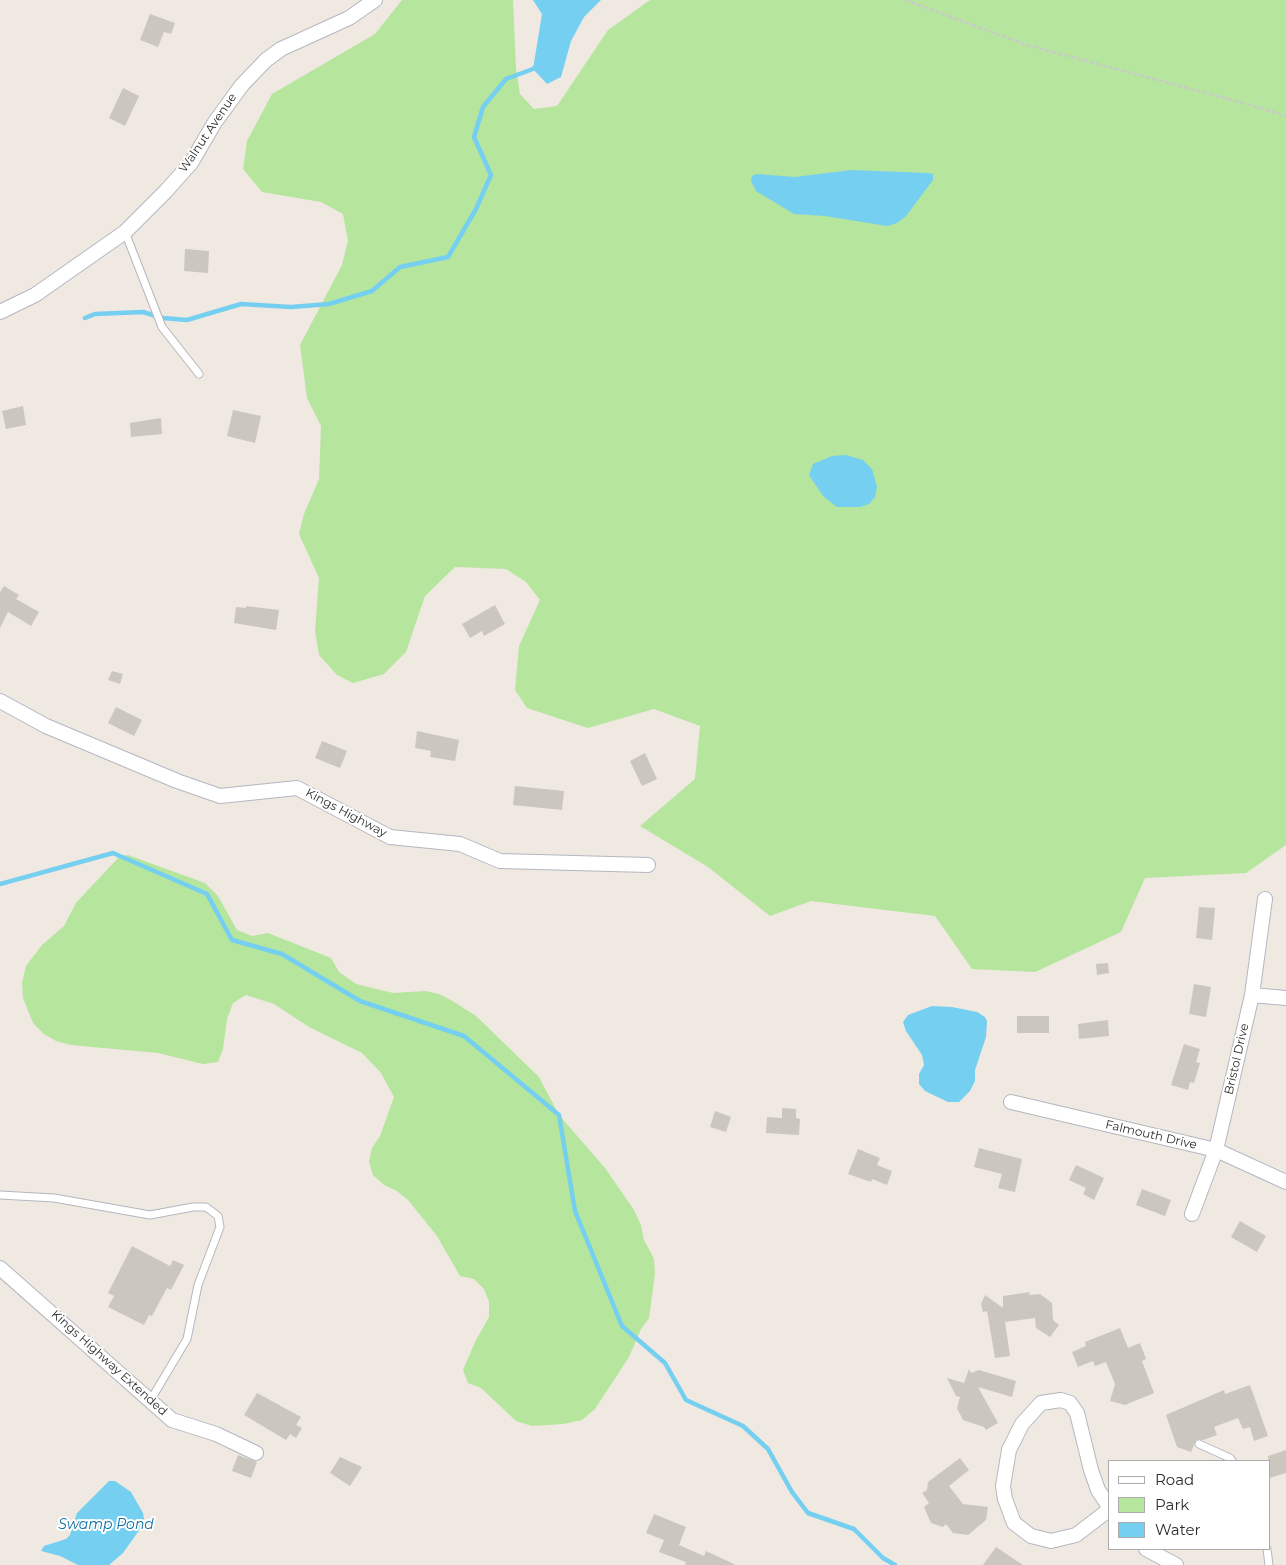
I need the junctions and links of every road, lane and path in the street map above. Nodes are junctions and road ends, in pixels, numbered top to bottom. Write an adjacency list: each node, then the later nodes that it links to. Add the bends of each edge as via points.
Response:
1 (375, 0): 4 (street, Walnut Avenue, via 349,18 281,49 266,60 242,85 215,122 191,163)
2 (905, 0): 3 (path, via 1026,45)
3 (1286, 116)
4 (125, 232): 5 (street, Walnut Avenue, via 35,296); 6 (lane, via 162,327)
5 (0, 312)
6 (199, 374)
7 (0, 701): 8 (street, Kings Highway, via 46,726 220,796 298,788 390,837 460,844 500,861)
8 (648, 865)
9 (1265, 899): 10 (street, Bristol Drive)
10 (1252, 995): 11 (street); 13 (street, Bristol Drive)
11 (1286, 998)
12 (1011, 1102): 13 (street, Falmouth Drive)
13 (1216, 1150): 14 (street, Falmouth Drive); 16 (street, Bristol Drive)
14 (1286, 1182)
15 (0, 1195): 18 (lane, via 54,1198 150,1215 192,1207 206,1208 218,1216 220,1228 198,1286 187,1338)
16 (1192, 1214)
17 (0, 1268): 18 (street, Kings Highway Extended)
18 (150, 1401): 20 (street, Kings Highway Extended, via 172,1420 216,1434)
19 (1199, 1444): 21 (lane)
20 (256, 1453)
21 (1231, 1460)
22 (1108, 1506): 23 (street, via 1090,1470 1077,1413 1070,1404 1061,1400 1041,1403 1022,1424 1009,1450 1004,1486 1014,1523 1031,1536 1051,1541 1076,1535)
23 (1108, 1511)
24 (1148, 1550): 26 (street)
25 (1267, 1550): 27 (lane)
26 (1176, 1565)
27 (1269, 1565)

